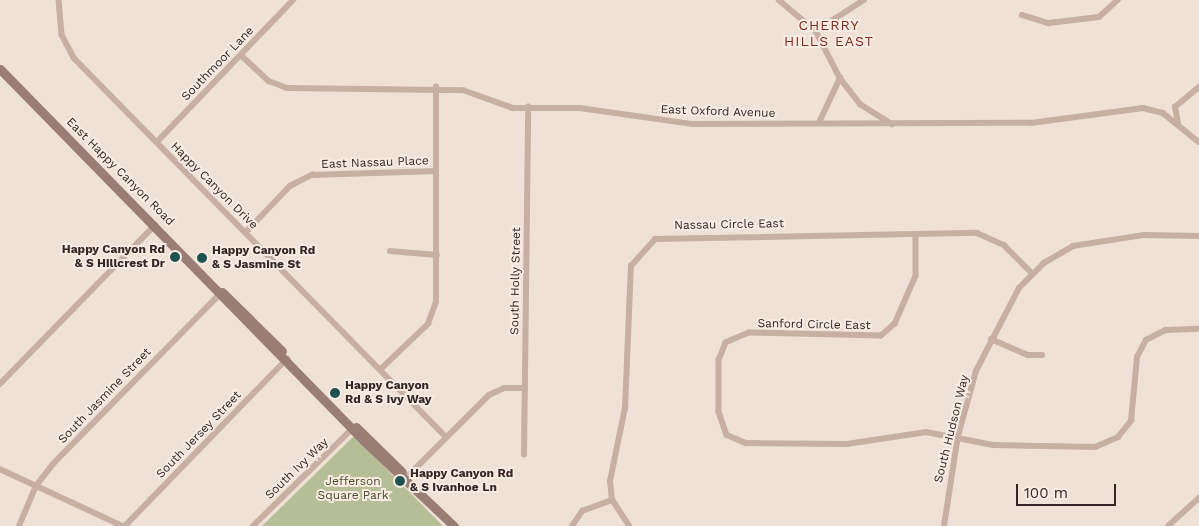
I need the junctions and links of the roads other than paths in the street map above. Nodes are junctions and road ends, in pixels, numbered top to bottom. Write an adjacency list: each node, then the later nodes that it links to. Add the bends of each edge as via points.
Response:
1 (59, 0): 17 (street, Happy Canyon Drive, via 62,36 74,58)
2 (293, 0): 8 (street, Southmoor Lane)
3 (779, 0): 7 (street)
4 (864, 0): 7 (street)
5 (1118, 0): 6 (street, via 1099,17 1049,23)
6 (1022, 15)
7 (816, 31): 10 (street)
8 (241, 55): 12 (street, East Oxford Avenue, via 269,81 287,88); 17 (street, Southmoor Lane)
9 (0, 69): 20 (street, East Happy Canyon Road)
10 (840, 78): 14 (street); 15 (street, via 860,104)
11 (1199, 86): 16 (street, via 1175,107)
12 (436, 88): 13 (street, East Oxford Avenue, via 472,92 501,106); 19 (street)
13 (528, 107): 14 (street, East Oxford Avenue, via 580,108 693,124); 34 (street, South Holly Street)
14 (819, 123): 15 (street, East Oxford Avenue)
15 (892, 124): 16 (street, East Oxford Avenue, via 1031,123 1136,108 1163,113)
16 (1179, 125): 18 (street, East Oxford Avenue)
17 (157, 142): 21 (street, Happy Canyon Drive)
18 (1199, 142)
19 (436, 171): 21 (street, East Nassau Place, via 312,175 290,186); 25 (street)
20 (155, 225): 27 (street, East Happy Canyon Road); 33 (street)
21 (246, 232): 32 (street, Happy Canyon Drive)
22 (916, 235): 26 (street, Nassau Circle East, via 985,236 1004,245); 36 (street, Sanford Circle East, via 916,276 895,324 881,336 749,333 726,343 719,360 721,425 727,435 746,443 847,444 926,432); 42 (street, Nassau Circle East, via 666,236 647,245 631,266 626,408 610,481)
23 (1199, 236): 26 (street, South Hudson Way, via 1144,235 1073,246)
24 (390, 250): 25 (street)
25 (437, 255): 32 (street, via 436,302 428,324)
26 (1032, 273): 29 (street, South Hudson Way, via 1010,299)
27 (222, 292): 31 (street, East Happy Canyon Road, via 238,303); 41 (street, South Jasmine Street, via 109,405)
28 (1199, 329): 36 (street, Sanford Circle East, via 1166,330 1146,340 1137,356 1131,421 1108,444 1008,446)
29 (991, 339): 30 (street, via 1028,355); 36 (street, South Hudson Way, via 976,371)
30 (1042, 355)
31 (288, 359): 35 (street, East Happy Canyon Road); 45 (street, South Jersey Street)
32 (382, 368): 37 (street, Happy Canyon Drive)
33 (0, 384)
34 (525, 388): 37 (street, via 497,390); 38 (street, South Holly Street)
35 (354, 427): 40 (street, East Happy Canyon Road, via 366,433); 46 (street, South Ivy Way)
36 (958, 436): 50 (street, South Hudson Way)
37 (446, 437): 40 (street)
38 (524, 455)
39 (0, 469): 41 (street)
40 (406, 478): 47 (street, East Happy Canyon Road)
41 (36, 486): 44 (street, South Jasmine Street); 45 (street)
42 (612, 500): 48 (street, via 582,511); 49 (street)
43 (1198, 500): 51 (street)
44 (19, 526)
45 (124, 526)
46 (252, 526)
47 (454, 526)
48 (572, 526)
49 (629, 526)
50 (944, 526)
51 (1168, 526)

